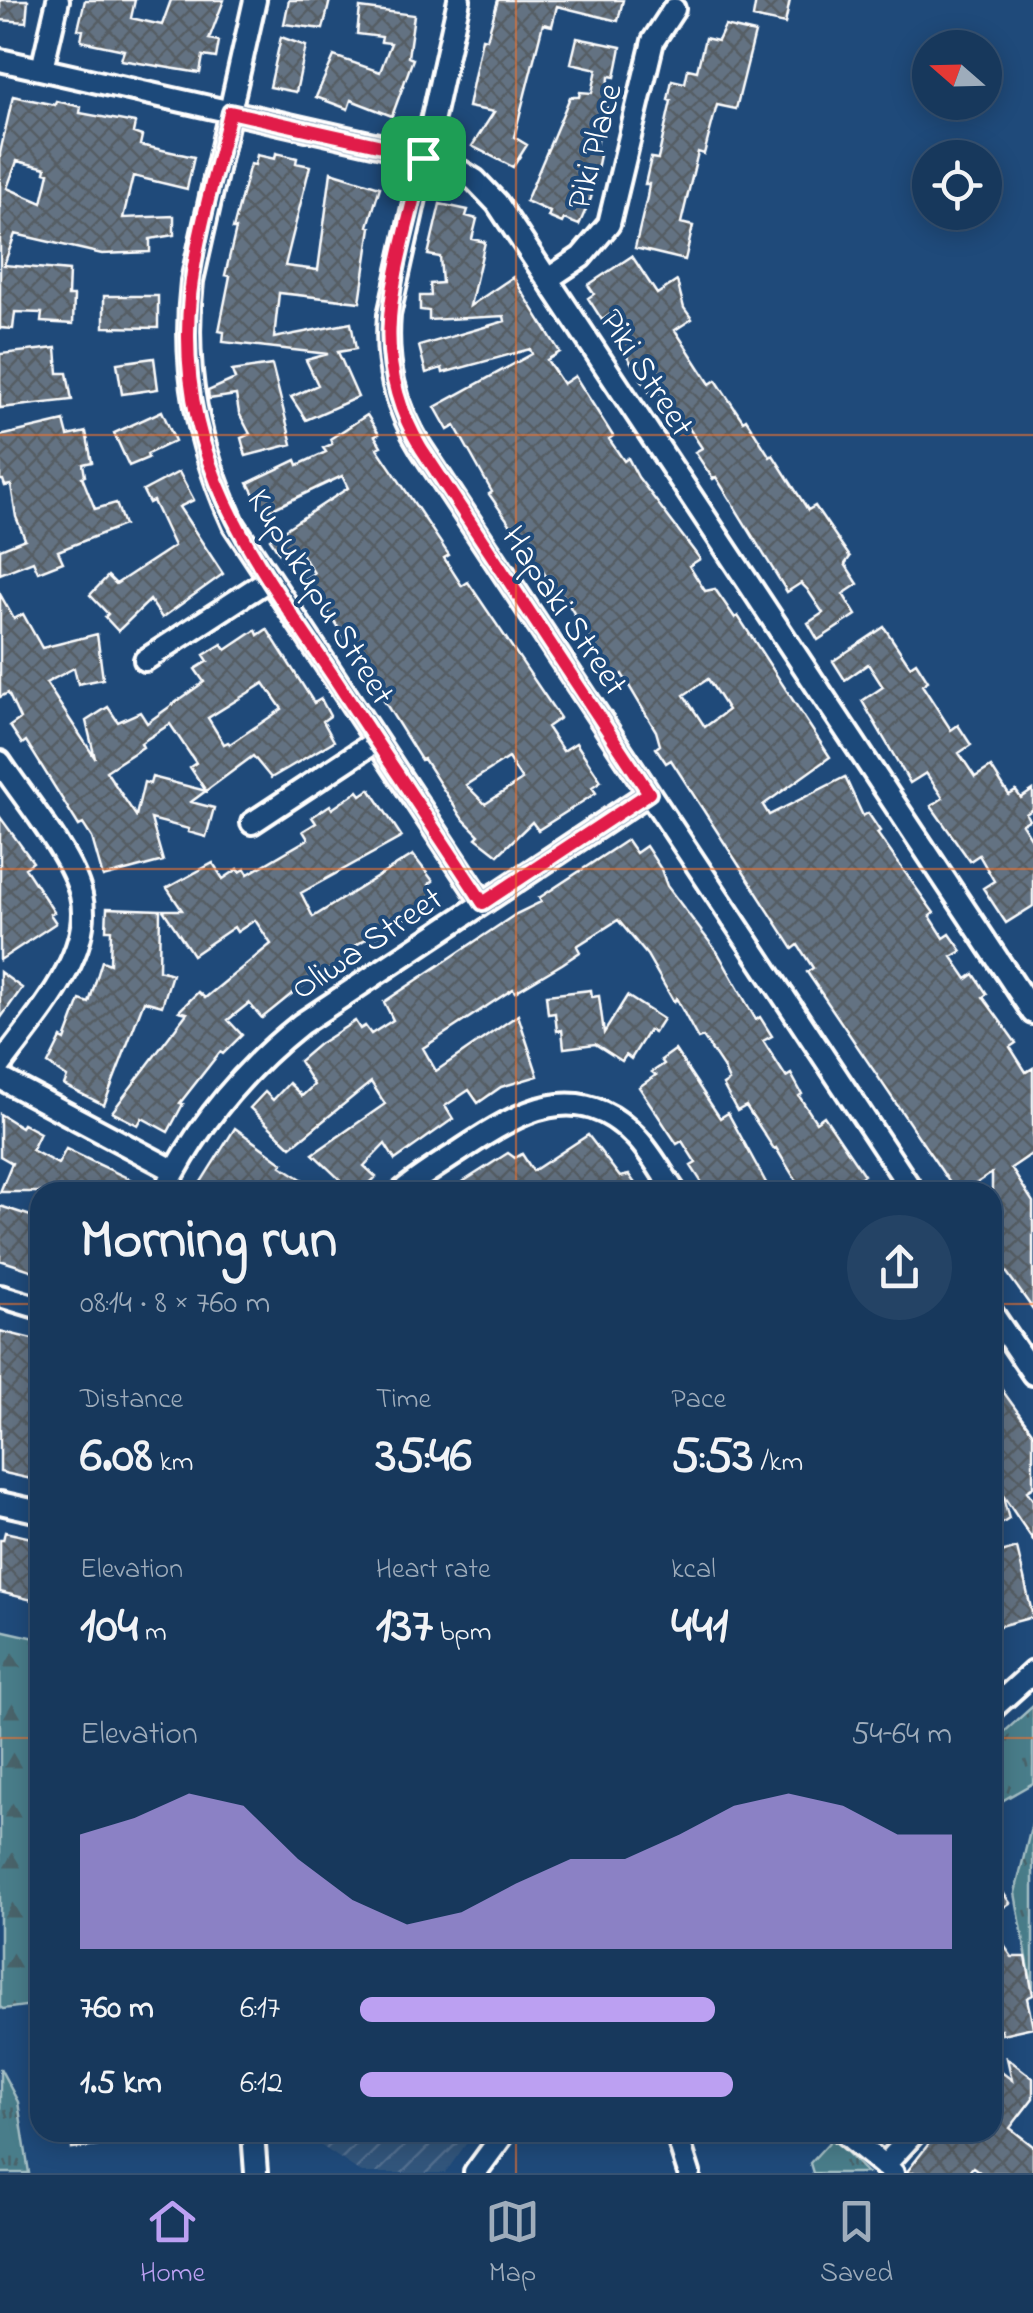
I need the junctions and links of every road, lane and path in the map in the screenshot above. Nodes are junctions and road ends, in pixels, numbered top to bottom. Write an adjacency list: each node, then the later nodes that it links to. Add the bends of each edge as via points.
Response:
1 (58, 0): 6 (street)
2 (255, 0): 7 (street, Kupukupu Street)
3 (459, 0): 8 (street, Hapaki Street)
4 (674, 9): 9 (street, Piki Place, via 653,42 609,224 581,257)
5 (0, 60): 6 (street, Piki Street)
6 (42, 70): 7 (street, Piki Street)
7 (230, 112): 8 (street, Piki Street); 10 (street, Kupukupu Street, via 192,282 189,364 210,471)
8 (423, 158): 9 (street, Piki Street, via 462,172 485,190); 14 (street, Hapaki Street, via 389,315 398,402 421,448)
9 (548, 279): 17 (street, Piki Street)
10 (268, 580): 11 (street); 12 (street, Kupukupu Street)
11 (146, 660)
12 (376, 741): 15 (street); 16 (street, Kupukupu Street)
13 (0, 762): 18 (street, via 71,870 83,923 71,963)
14 (649, 793): 16 (street, Oliwa Street); 24 (street, Hapaki Street)
15 (252, 823)
16 (483, 903): 20 (street, Oliwa Street, via 276,1044 211,1114)
17 (1033, 1013)
18 (0, 1066)
19 (0, 1078): 20 (street)
20 (175, 1171): 21 (street, Oliwa Street)
21 (169, 1182)
22 (415, 1182): 23 (street, via 501,1124 530,1109 564,1104 622,1125)
23 (668, 1182)
24 (906, 1182)
25 (0, 1296): 26 (street)
26 (30, 1305)
27 (1002, 1327): 28 (street)
28 (1033, 1374)
29 (0, 1503): 30 (street)
30 (30, 1510)
31 (1033, 1672): 32 (street)
32 (1002, 1701)
33 (254, 2142): 39 (street)
34 (497, 2142): 40 (street)
35 (679, 2142): 41 (street)
36 (855, 2142): 38 (street)
37 (908, 2142): 38 (street)
38 (889, 2169)
39 (256, 2173)
40 (474, 2173)
41 (689, 2173)

